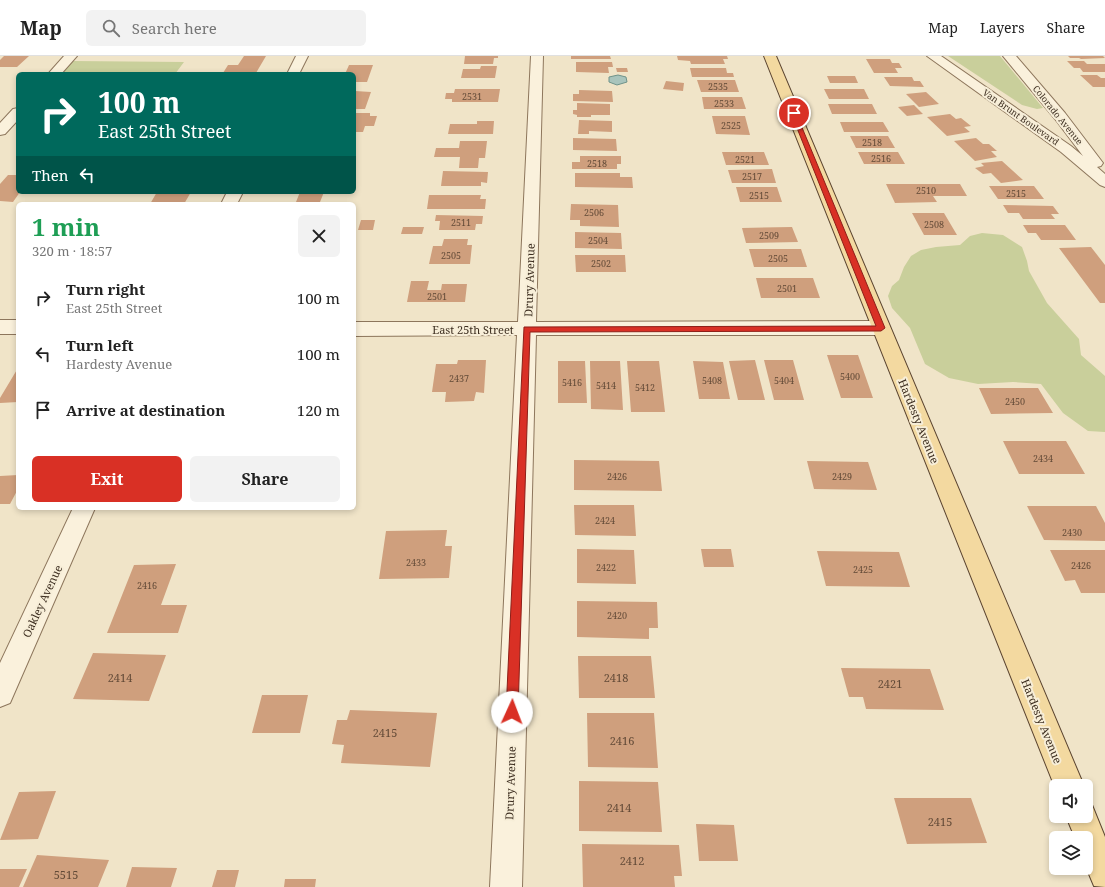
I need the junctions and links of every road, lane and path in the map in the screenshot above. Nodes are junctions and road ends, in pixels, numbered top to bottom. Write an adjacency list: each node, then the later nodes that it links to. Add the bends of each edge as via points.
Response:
1 (71, 56): 7 (street)
2 (302, 56): 8 (street)
3 (537, 56): 17 (street, Drury Avenue)
4 (770, 56): 15 (main road, Hardesty Avenue)
5 (933, 56): 12 (street, Van Brunt Boulevard, via 1066,149)
6 (1008, 56): 11 (street, Colorado Avenue, via 1060,116)
7 (56, 72)
8 (294, 72)
9 (16, 114): 10 (street)
10 (0, 131)
11 (1105, 175)
12 (1105, 182)
13 (0, 327): 14 (street)
14 (16, 327)
15 (881, 328): 17 (street, East 25th Street); 20 (main road, Hardesty Avenue)
16 (356, 329): 17 (street, East 25th Street)
17 (526, 329): 23 (street, Drury Avenue)
18 (83, 510): 19 (street, Oakley Avenue)
19 (0, 693)
20 (1066, 779)
21 (1084, 823): 22 (main road)
22 (1105, 875)
23 (506, 887)

